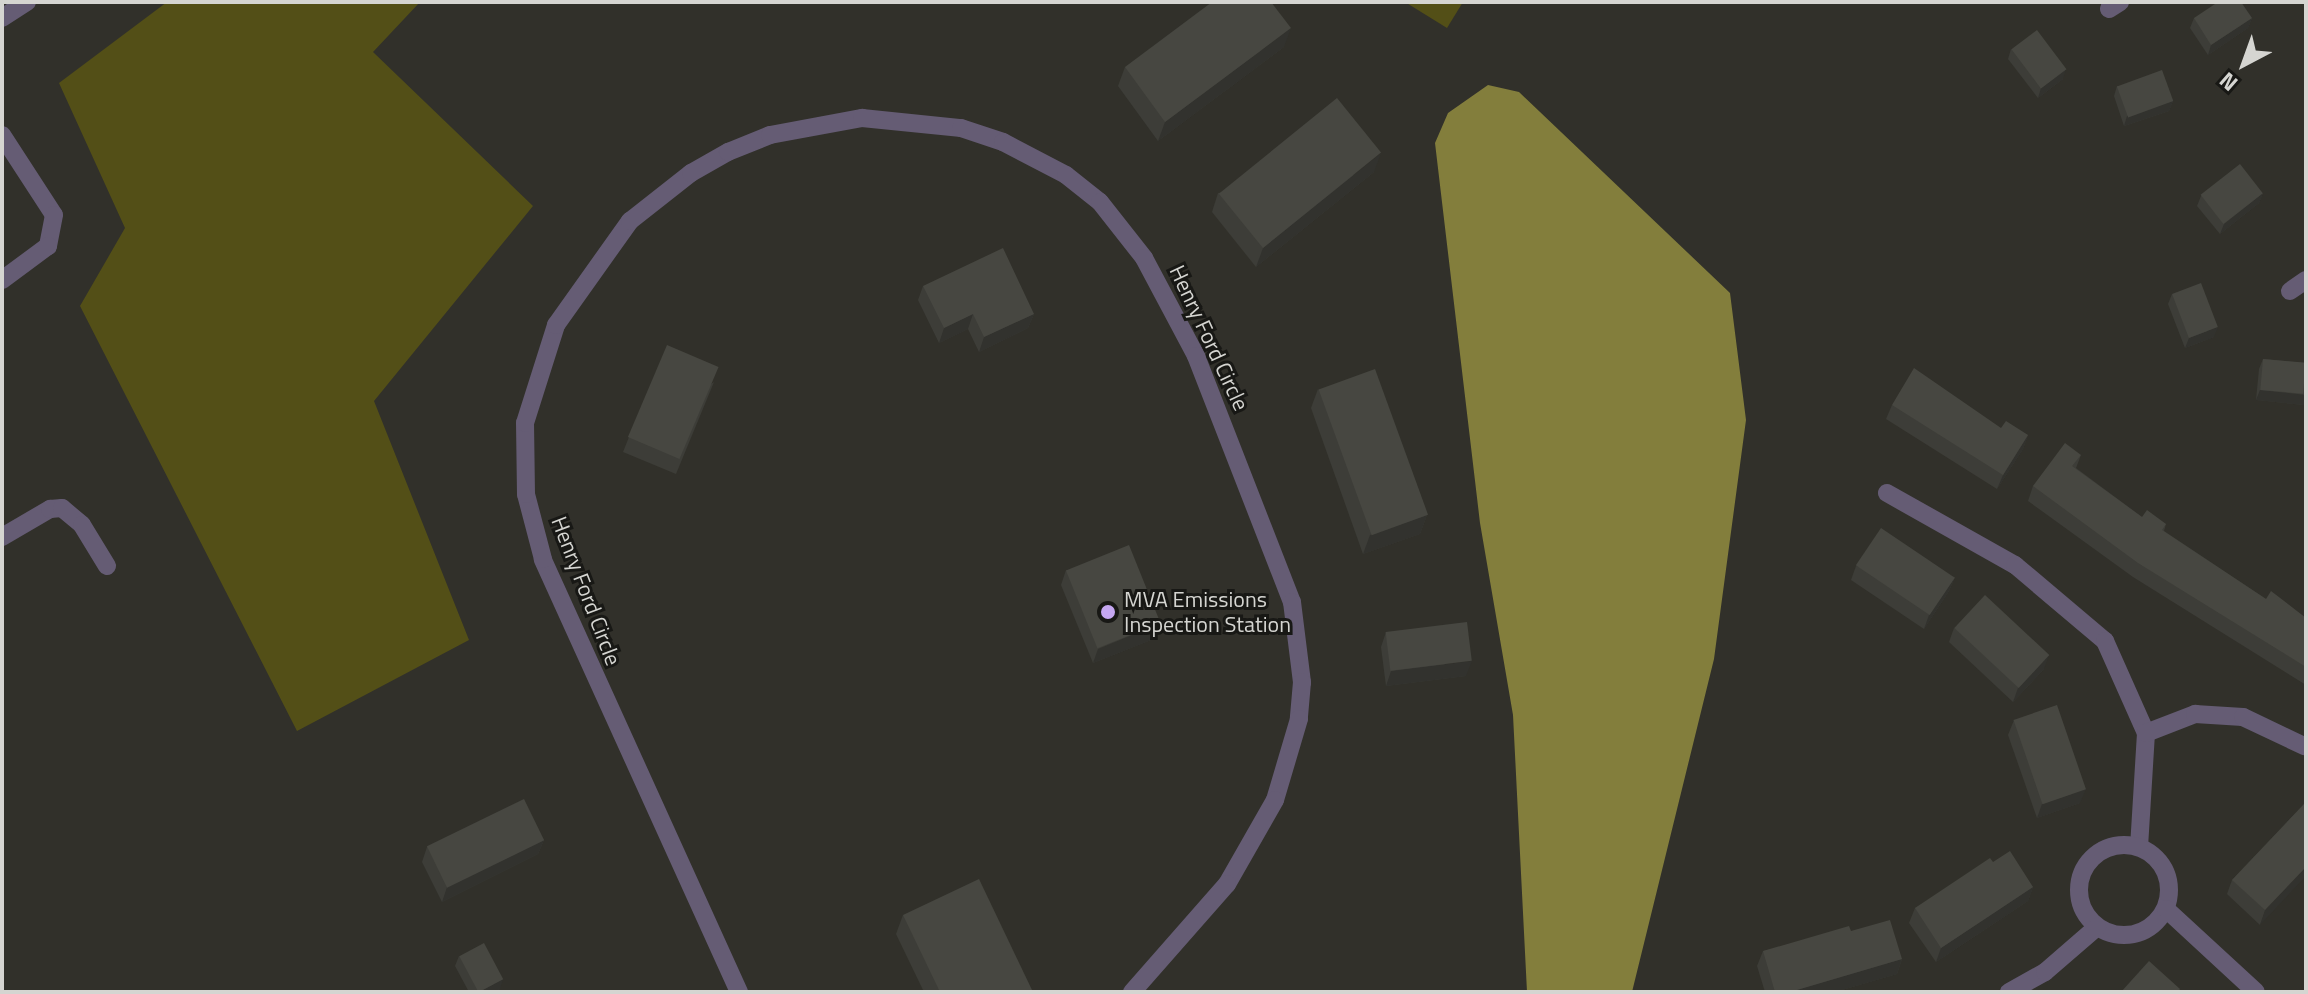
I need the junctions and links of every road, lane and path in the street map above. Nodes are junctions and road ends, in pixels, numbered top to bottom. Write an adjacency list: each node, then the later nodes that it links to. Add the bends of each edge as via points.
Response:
1 (27, 2): 2 (street)
2 (2, 18)
3 (2, 135): 4 (street, via 54,215 48,246)
4 (2, 280)
5 (2306, 280): 6 (street)
6 (2290, 291)
7 (1887, 493): 10 (street, via 2015,565 2105,641)
8 (2, 537): 9 (street, via 50,509 62,508 82,525)
9 (107, 566)
10 (2146, 733): 11 (street, via 2195,714 2243,717); 12 (street)
11 (2304, 746)
12 (2139, 846): 13 (street, via 2165,869 2170,888); 14 (street, via 2101,850 2081,875 2081,906)
13 (2166, 909): 14 (street, via 2157,922 2133,935); 18 (street)
14 (2097, 927): 17 (street, via 2045,972)
15 (739, 992): 16 (street, Henry Ford Circle, via 543,559 526,494 525,423 556,325 605,252 639,213 728,152 770,135 862,118 961,128 1003,142 1055,168 1100,202 1144,258 1196,356 1292,602 1302,682 1299,719 1275,800 1227,884)
16 (1132, 992)
17 (2009, 992)
18 (2256, 992)

